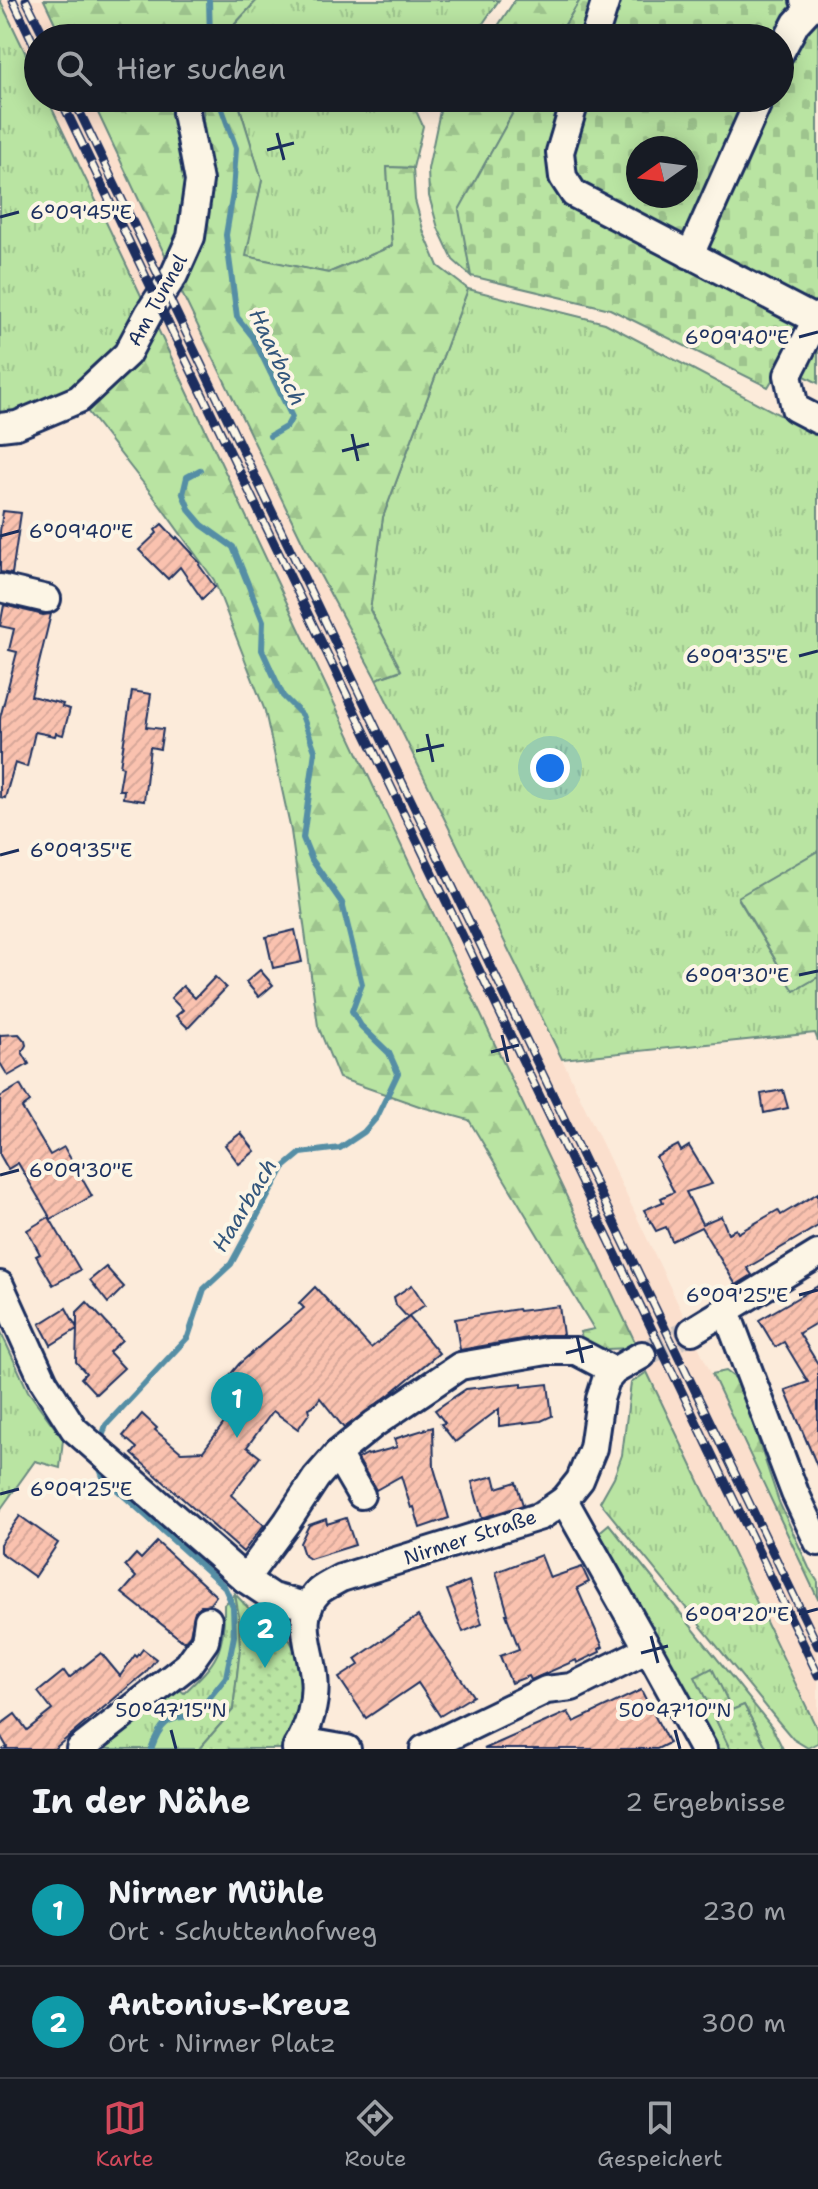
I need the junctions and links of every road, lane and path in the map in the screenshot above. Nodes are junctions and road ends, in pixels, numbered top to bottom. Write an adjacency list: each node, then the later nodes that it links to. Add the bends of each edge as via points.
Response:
1 (606, 0): 3 (street)
2 (810, 8): 4 (street)
3 (598, 24)
4 (794, 27)
5 (186, 112): 11 (street, Am Tunnel, via 199,181 191,237 174,275 127,354 79,399)
6 (572, 112): 8 (street, via 560,152 563,177 574,194)
7 (754, 112): 8 (street)
8 (690, 255): 9 (street)
9 (817, 319): 10 (street, via 788,375)
10 (807, 414)
11 (0, 427)
12 (0, 588): 13 (street)
13 (47, 599)
14 (818, 1254): 16 (street)
15 (0, 1285): 24 (street, via 44,1382 74,1429)
16 (726, 1311): 17 (street); 23 (street)
17 (692, 1331)
18 (642, 1355): 19 (street)
19 (614, 1371): 20 (street, via 576,1351 460,1366); 22 (street, Nirmer Straße, via 600,1399 586,1465)
20 (337, 1454): 21 (street); 24 (street)
21 (361, 1495)
22 (564, 1500): 25 (street, Nirmer Straße, via 541,1516 341,1578 319,1592); 27 (street)
23 (818, 1542)
24 (245, 1579): 25 (street, via 272,1597)
25 (309, 1607): 28 (street, via 305,1625 315,1698)
26 (208, 1620): 29 (street, via 205,1641 188,1665)
27 (648, 1649): 31 (street, via 572,1687 546,1690); 32 (street)
28 (299, 1745): 30 (street)
29 (80, 1749)
30 (347, 1749)
31 (424, 1749)
32 (703, 1749)

